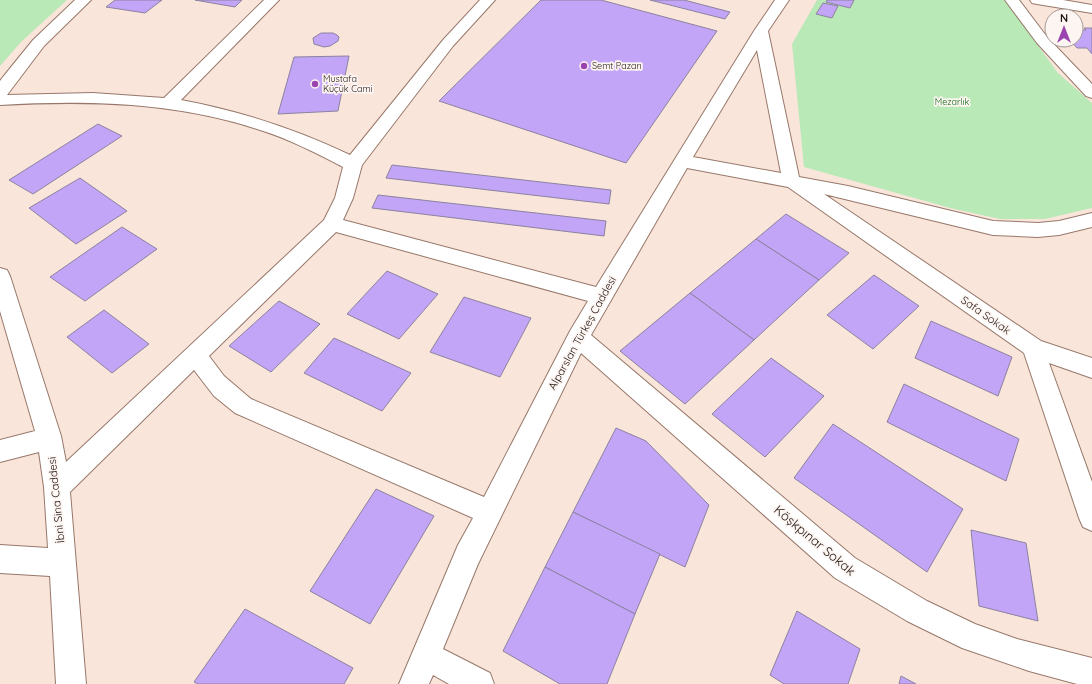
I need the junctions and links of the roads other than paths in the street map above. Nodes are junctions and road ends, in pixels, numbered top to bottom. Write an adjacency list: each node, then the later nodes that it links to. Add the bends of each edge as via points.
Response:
1 (84, 0): 9 (street, via 35,46)
2 (272, 0): 12 (street)
3 (488, 0): 14 (street, via 448,44)
4 (782, 0): 8 (street, Alparslan Türkeş Caddesi)
5 (1012, 0): 10 (street, via 1042,40)
6 (1037, 0): 7 (street)
7 (1092, 9)
8 (761, 31): 13 (street, Alparslan Türkeş Caddesi); 15 (street)
9 (0, 92)
10 (1092, 93)
11 (0, 100): 12 (street, via 94,97)
12 (169, 103): 14 (street, via 270,126)
13 (683, 161): 15 (street); 19 (street, Alparslan Türkeş Caddesi)
14 (353, 164): 17 (street, via 344,198)
15 (791, 180): 16 (street, via 993,228 1038,230); 21 (street, Safa Sokak)
16 (1092, 220)
17 (332, 224): 19 (street); 22 (street)
18 (0, 276): 24 (street, İbni Sina Caddesi)
19 (601, 298): 20 (street, Alparslan Türkeş Caddesi)
20 (578, 337): 27 (street, Alparslan Türkeş Caddesi); 32 (street, Köşkpınar Sokak, via 852,572 892,598 978,640)
21 (1033, 348): 23 (street, Safa Sokak); 28 (street)
22 (197, 354): 26 (street); 27 (street, via 215,384 243,406)
23 (1092, 368)
24 (48, 436): 25 (street, via 31,444); 26 (street, İbni Sina Caddesi)
25 (0, 451)
26 (57, 487): 30 (street, İbni Sina Caddesi)
27 (489, 512): 31 (street, Alparslan Türkeş Caddesi, via 468,555)
28 (1092, 518)
29 (0, 559): 30 (street)
30 (63, 563): 33 (street, İbni Sina Caddesi)
31 (426, 656): 34 (street, Alparslan Türkeş Caddesi); 35 (street)
32 (1092, 673)
33 (71, 684)
34 (414, 684)
35 (479, 684)

